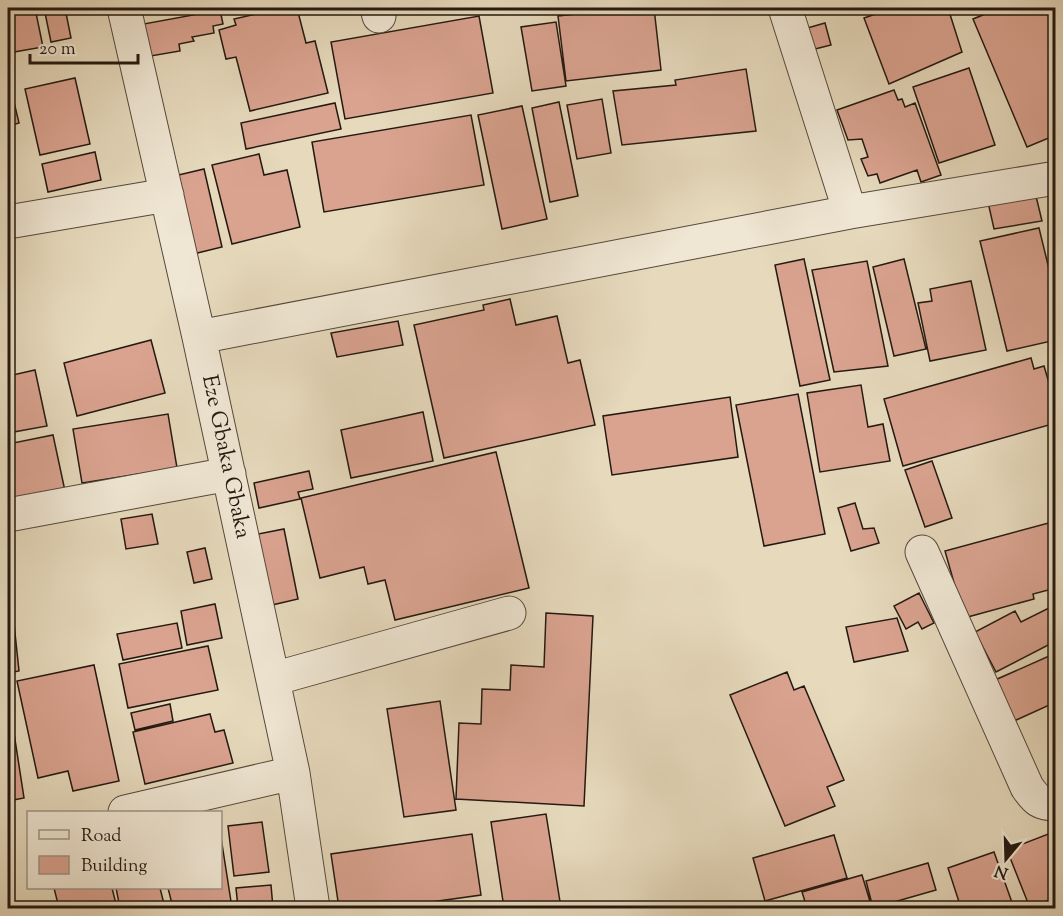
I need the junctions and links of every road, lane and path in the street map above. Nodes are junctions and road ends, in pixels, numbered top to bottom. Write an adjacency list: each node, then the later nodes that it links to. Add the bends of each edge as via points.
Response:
1 (123, 8): 4 (street, Eze Gbaka Gbaka)
2 (785, 8): 5 (street)
3 (1056, 178): 5 (street)
4 (167, 195): 6 (street); 7 (street, Eze Gbaka Gbaka)
5 (850, 212): 7 (street)
6 (8, 222)
7 (199, 337): 8 (street, Eze Gbaka Gbaka)
8 (229, 474): 9 (street); 12 (street, Eze Gbaka Gbaka)
9 (8, 515)
10 (922, 552): 14 (street, via 1027,787 1036,801)
11 (509, 613): 12 (street)
12 (273, 679): 13 (street, Eze Gbaka Gbaka)
13 (293, 773): 15 (street); 16 (street, Eze Gbaka Gbaka)
14 (1056, 804)
15 (133, 811)
16 (313, 909)

